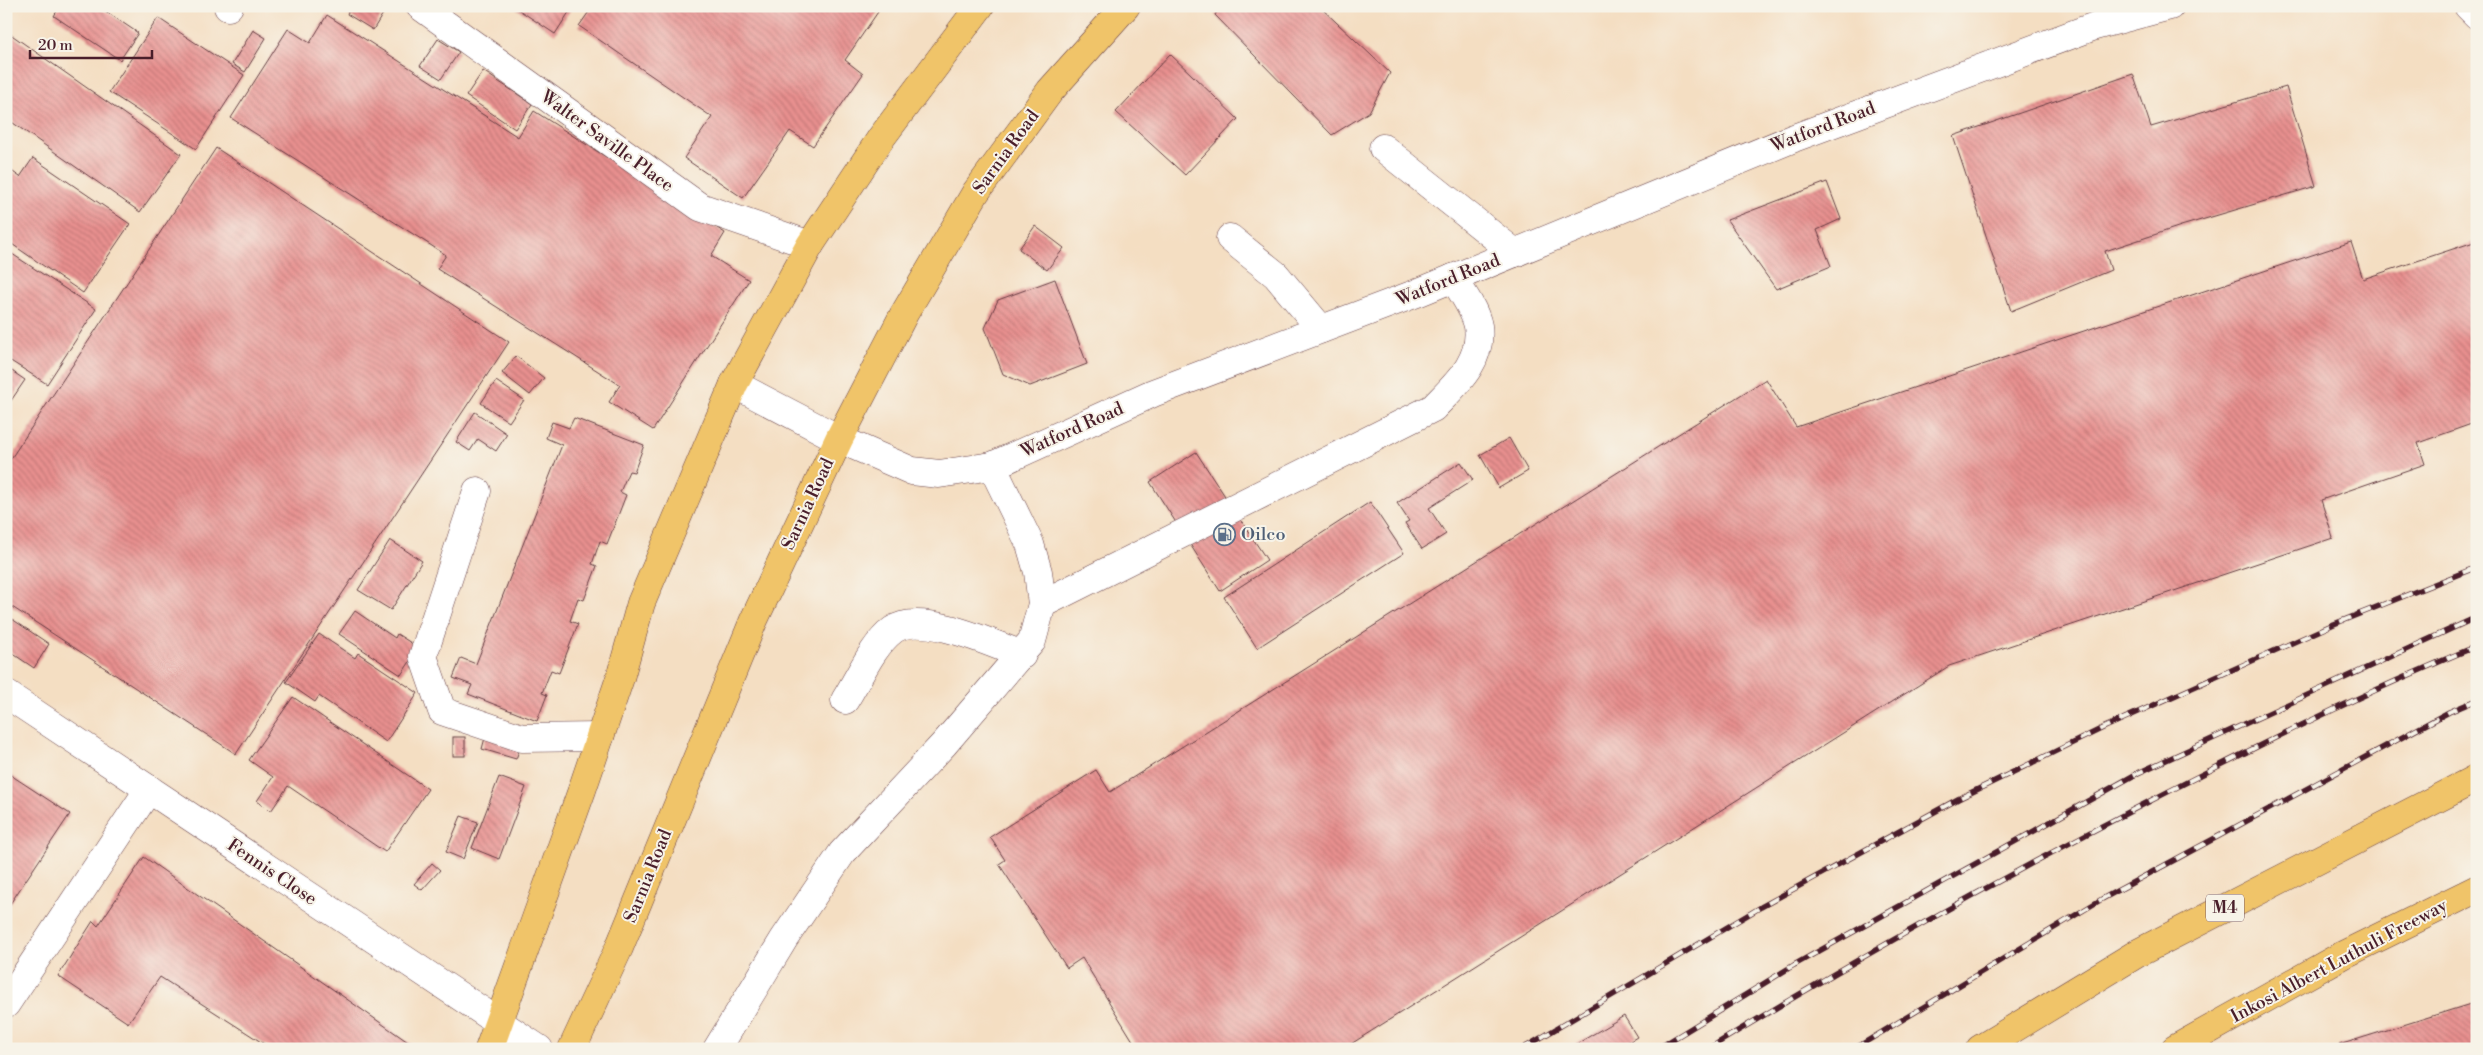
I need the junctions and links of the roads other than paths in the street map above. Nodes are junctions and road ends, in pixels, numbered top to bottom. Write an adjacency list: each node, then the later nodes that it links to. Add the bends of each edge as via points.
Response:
1 (420, 6): 10 (street, Walter Saville Place, via 700,207)
2 (980, 6): 10 (main road, via 881,138)
3 (1126, 6): 15 (main road, Sarnia Road, via 1050,91 976,192 904,314)
4 (2170, 6): 7 (street, Watford Road)
5 (2468, 6): 6 (street)
6 (2477, 15)
7 (2091, 16): 11 (street, Watford Road)
8 (1383, 148): 11 (street)
9 (1230, 238): 13 (street, via 1276,275)
10 (810, 245): 14 (main road)
11 (1515, 253): 12 (street, Watford Road)
12 (1453, 278): 13 (street, Watford Road); 18 (street, via 1478,325 1477,348 1470,369 1433,408)
13 (1320, 329): 16 (street, Watford Road, via 1152,393)
14 (734, 384): 15 (street, Watford Road); 22 (main road, via 640,603)
15 (838, 439): 16 (street, Watford Road, via 912,471 940,474); 30 (main road, Sarnia Road, via 753,622 619,948)
16 (992, 466): 18 (street, via 1030,544)
17 (476, 491): 22 (street, via 422,656 442,711 522,738)
18 (1042, 604): 19 (street, via 1032,641)
19 (1022, 655): 21 (street, via 934,626 906,624 894,630 880,644); 31 (street, via 842,853 784,939)
20 (6, 694): 24 (street, Fennis Close)
21 (845, 700)
22 (600, 737): 27 (main road)
23 (2477, 778): 32 (main road, M4, via 2138,953)
24 (148, 789): 26 (street); 27 (street, Fennis Close)
25 (2477, 889): 33 (main road, Inkosi Albert Luthuli Freeway, via 2343,956)
26 (6, 1004)
27 (500, 1023): 28 (main road); 29 (street, Fennis Close)
28 (488, 1049)
29 (539, 1049)
30 (572, 1049)
31 (717, 1049)
32 (1980, 1049)
33 (2175, 1049)

